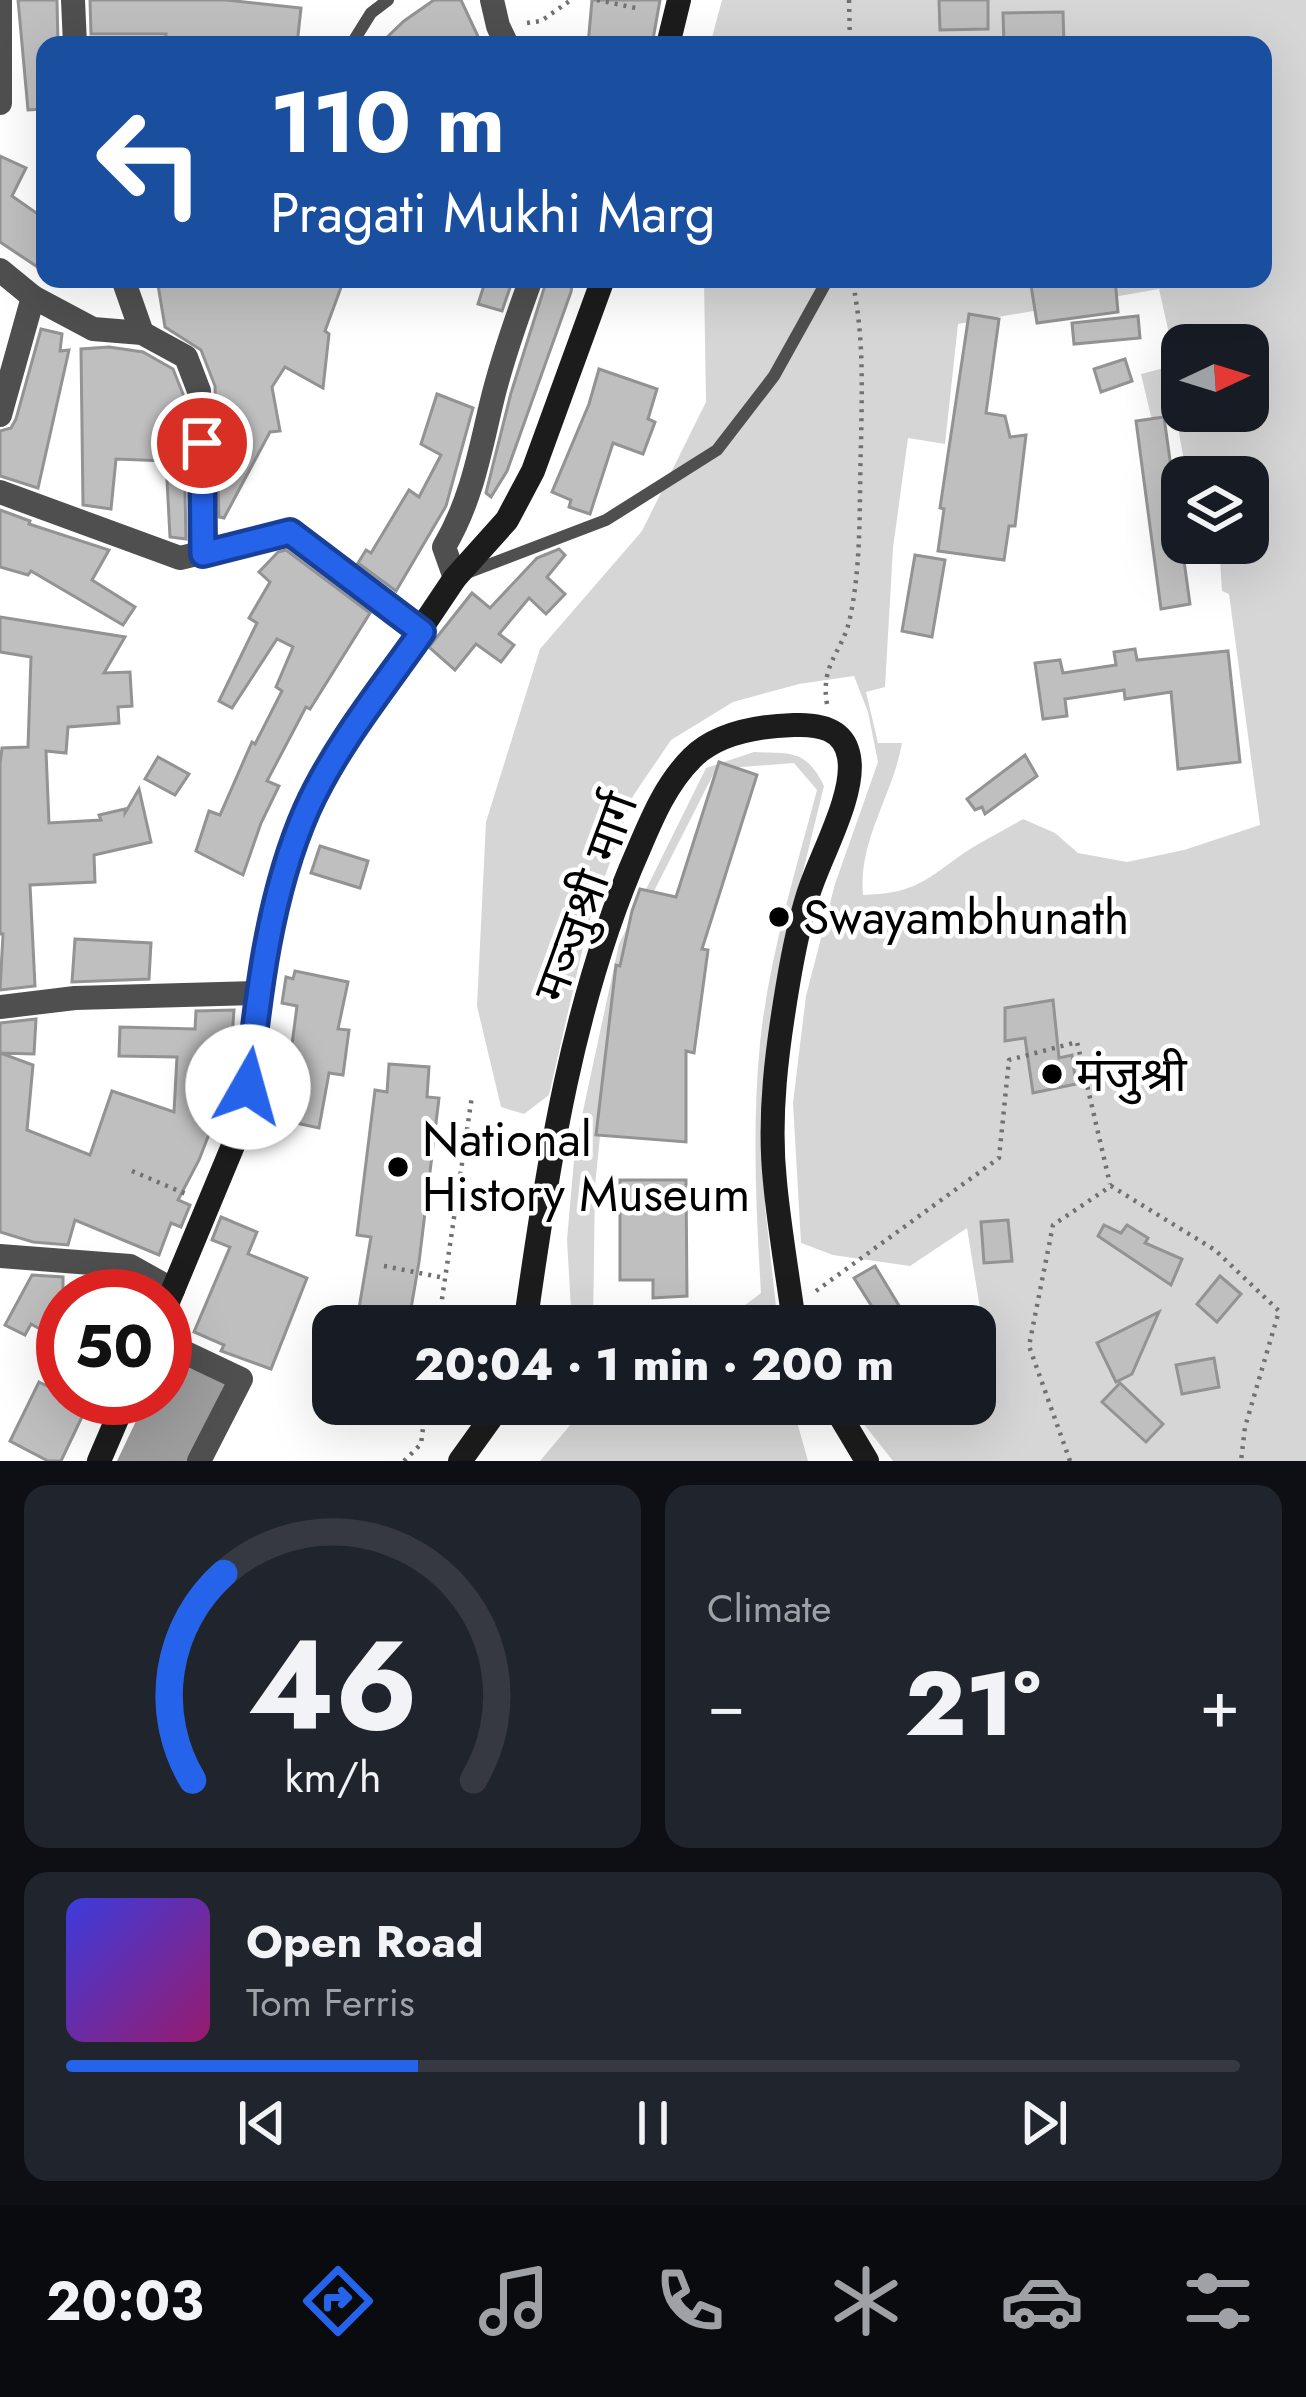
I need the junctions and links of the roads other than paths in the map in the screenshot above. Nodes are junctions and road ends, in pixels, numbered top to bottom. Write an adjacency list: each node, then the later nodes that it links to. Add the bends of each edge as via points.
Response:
1 (0, 0): 10 (street)
2 (73, 0): 6 (street)
3 (388, 0): 7 (lane)
4 (493, 0): 8 (street)
5 (679, 0): 9 (street)
6 (75, 36)
7 (357, 36)
8 (503, 36)
9 (670, 36)
10 (0, 104)
11 (0, 270): 16 (street)
12 (126, 288): 17 (street)
13 (528, 288): 21 (street, via 465,512 444,547)
14 (599, 288): 21 (street, via 533,470 507,520)
15 (822, 288): 21 (lane, via 773,376 716,450 606,520)
16 (33, 297): 17 (street, via 93,329); 18 (street)
17 (142, 333): 20 (street, via 186,357 199,391)
18 (0, 415)
19 (0, 492): 20 (street, via 180,558)
20 (203, 554): 22 (street, via 290,532)
21 (455, 578): 22 (street)
22 (422, 632): 23 (street, via 307,810)
23 (259, 992): 24 (street); 27 (street, via 237,1136)
24 (0, 1007)
25 (0, 1256): 26 (street)
26 (134, 1269)
27 (181, 1269)
28 (528, 1305): 29 (street, मञ्जुश्री मार्ग, via 558,1116 623,884 659,803 695,754 724,737 814,724 832,729 849,756 849,782 808,897 774,1072 774,1179)
29 (794, 1305)
30 (192, 1356): 35 (street, via 241,1379)
31 (114, 1425): 34 (street)
32 (487, 1425): 36 (street)
33 (846, 1425): 37 (street)
34 (99, 1461)
35 (199, 1461)
36 (460, 1461)
37 (867, 1461)

